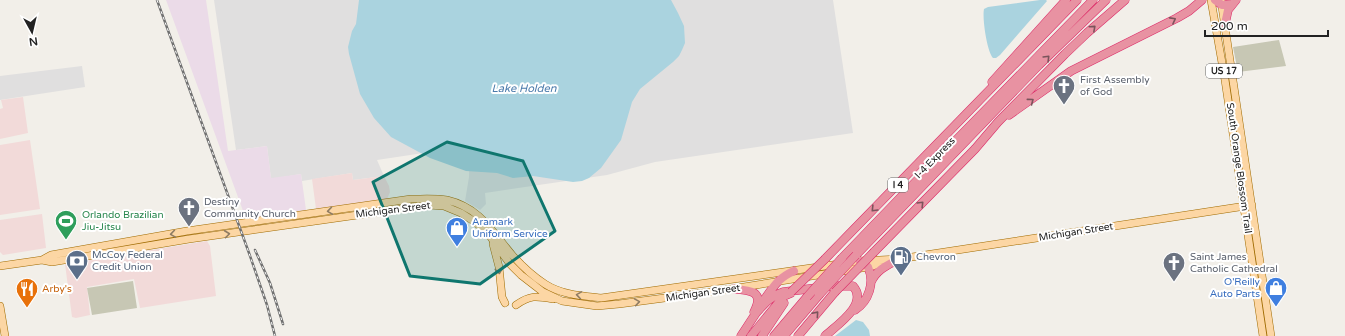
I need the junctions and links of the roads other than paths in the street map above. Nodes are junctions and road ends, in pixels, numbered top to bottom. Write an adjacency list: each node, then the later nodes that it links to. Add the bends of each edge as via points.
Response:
1 (1066, 0): 12 (highway, via 993,80)
2 (1077, 0): 12 (highway, I 4)
3 (1093, 0): 39 (highway, I-4 Express, bridge, via 842,258)
4 (1106, 0): 18 (highway, I-4 Express, one-way to 4, via 973,133)
5 (1125, 0): 13 (highway, one-way to 5, via 1087,33)
6 (1201, 0): 13 (highway, one-way to 6, via 1019,110 1070,71 1177,18)
7 (1213, 0): 8 (highway); 10 (main road, South Orange Blossom Trail / US 17)
8 (1222, 2): 9 (highway); 11 (main road, South Orange Blossom Trail / US 17)
9 (1234, 2): 11 (highway, via 1227,13)
10 (1214, 21): 11 (main road); 14 (main road, South Orange Blossom Trail / US 17)
11 (1225, 28): 14 (main road, South Orange Blossom Trail / US 17)
12 (987, 94): 28 (highway, I 4, one-way to 28, bridge)
13 (998, 122): 41 (highway, one-way to 13, bridge, via 835,292 975,149)
14 (1248, 205): 19 (main road, Michigan Street); 43 (main road, South Orange Blossom Trail / US 17); 44 (main road, South Orange Blossom Trail / US 17)
15 (491, 238): 16 (main road, Michigan Street, one-way to 15, via 428,205 444,206 461,213 475,222); 29 (main road, Michigan Street, via 521,275 543,292); 30 (main road, one-way to 30, via 498,258 502,297)
16 (115, 247): 17 (main road, Michigan Street); 21 (main road, Michigan Street); 24 (main road, Michigan Street, one-way to 16, via 618,297 601,298 564,293 546,285 528,270 478,215 463,206 433,198 187,231)
17 (65, 253): 20 (main road, Michigan Street, via 51,255); 21 (main road)
18 (858, 258): 19 (main road, Michigan Street); 23 (highway); 24 (main road, Michigan Street); 40 (highway, I-4 Express, bridge, via 819,295)
19 (899, 259): 23 (main road, Michigan Street); 26 (highway, via 881,269)
20 (42, 260): 21 (main road, Michigan Street); 22 (main road, Michigan Street)
21 (60, 260)
22 (0, 266)
23 (868, 267): 25 (main road, Michigan Street); 26 (highway)
24 (794, 271): 25 (highway)
25 (777, 282): 27 (main road, Michigan Street); 34 (highway)
26 (871, 282): 33 (highway, via 866,300)
27 (734, 289): 29 (main road, Michigan Street, one-way to 27, via 597,306); 36 (highway, via 751,290 758,302)
28 (791, 292): 37 (highway, via 784,296); 38 (highway, I 4)
29 (562, 301): 31 (main road, via 532,296)
30 (505, 303)
31 (516, 305)
32 (0, 306): 35 (main road)
33 (852, 311): 34 (highway, via 857,303 857,290 846,285 783,292 766,301); 42 (highway)
34 (756, 313): 36 (highway)
35 (5, 336)
36 (740, 336)
37 (751, 336)
38 (762, 336)
39 (774, 336)
40 (784, 336)
41 (798, 336)
42 (825, 336)
43 (1263, 336)
44 (1271, 336)

